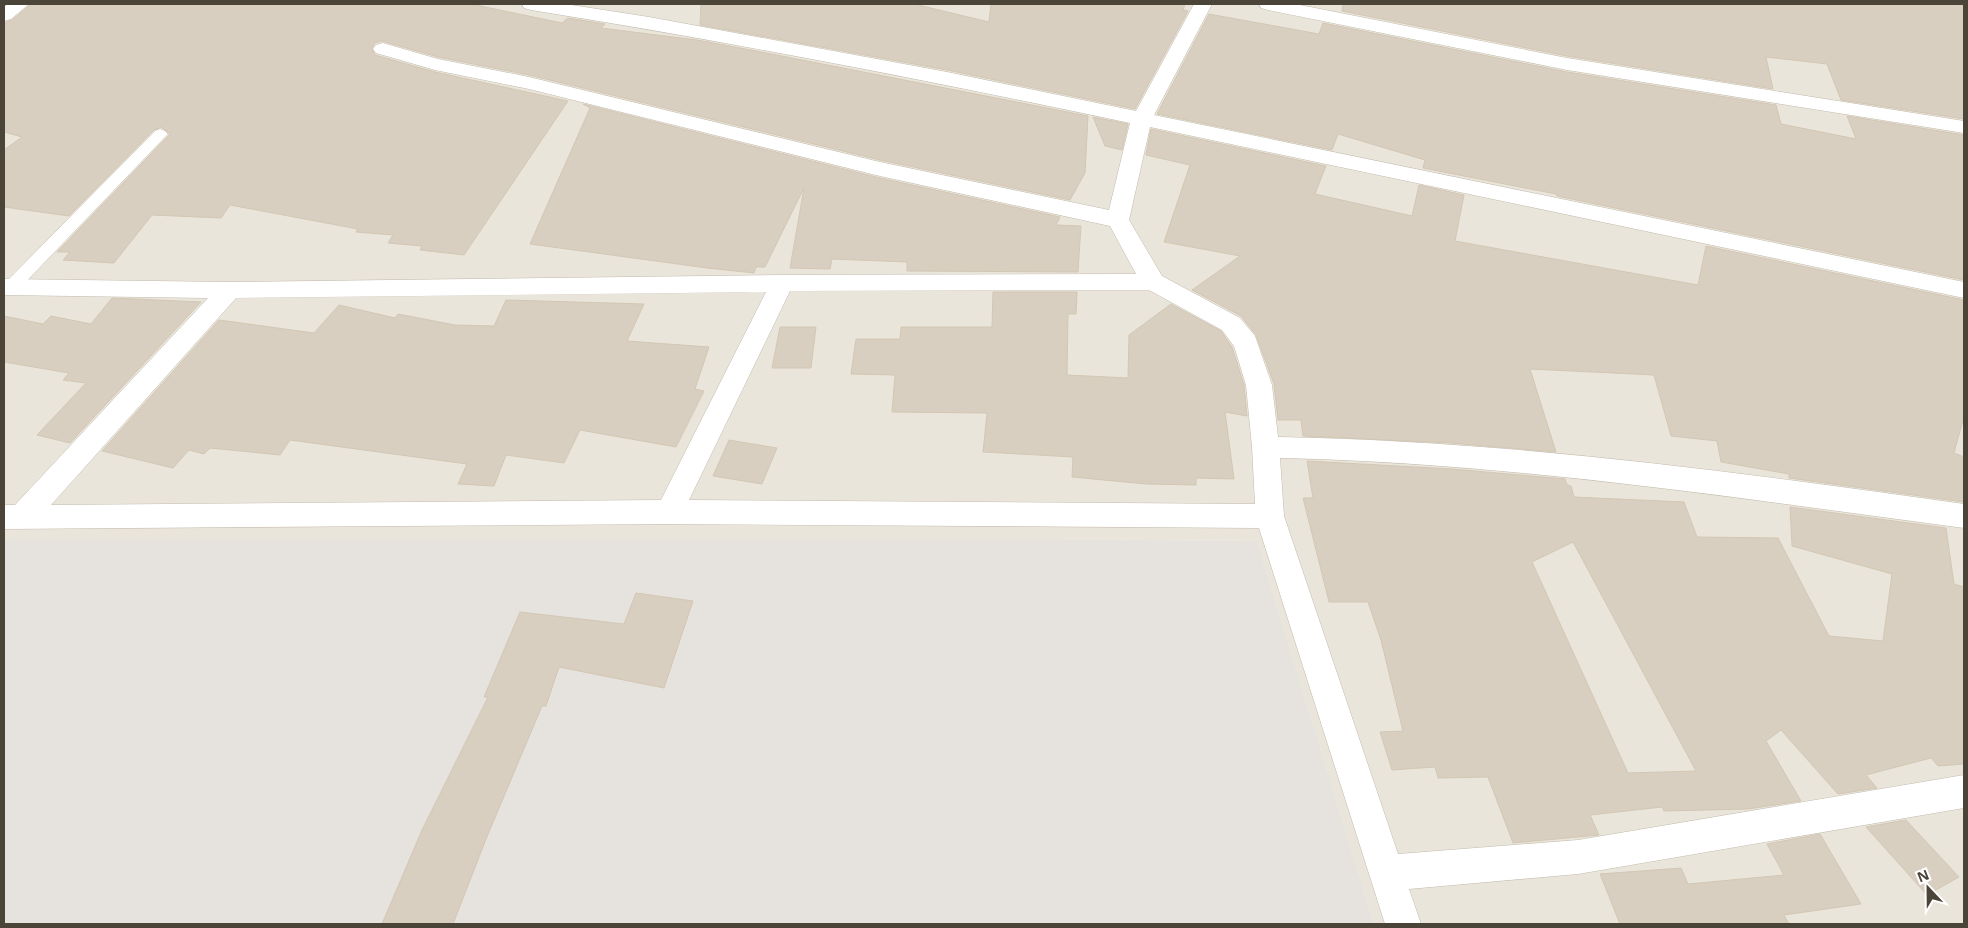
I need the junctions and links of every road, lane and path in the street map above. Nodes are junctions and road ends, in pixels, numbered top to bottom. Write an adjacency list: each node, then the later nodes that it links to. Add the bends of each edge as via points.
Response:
1 (20, 4): 6 (street)
2 (531, 4): 7 (street)
3 (658, 4): 7 (street)
4 (1203, 4): 9 (street)
5 (1268, 4): 10 (street, via 1567,64)
6 (4, 15)
7 (649, 23): 9 (street, via 947,78)
8 (383, 49): 12 (street, via 880,169)
9 (1141, 120): 12 (street); 17 (street)
10 (1964, 127)
11 (160, 134): 15 (lane)
12 (1118, 220): 13 (street)
13 (1153, 282): 14 (street); 18 (street, via 1231,324 1246,343 1258,385)
14 (782, 283): 16 (street); 19 (street)
15 (7, 287): 16 (street)
16 (230, 290): 22 (street)
17 (1964, 290)
18 (1266, 447): 20 (street); 21 (street, via 1475,457)
19 (669, 512): 20 (street); 22 (street)
20 (1270, 516): 24 (street)
21 (1964, 516)
22 (13, 517)
23 (1964, 792): 24 (street, via 1578,856)
24 (1386, 873): 25 (street)
25 (1403, 924)

